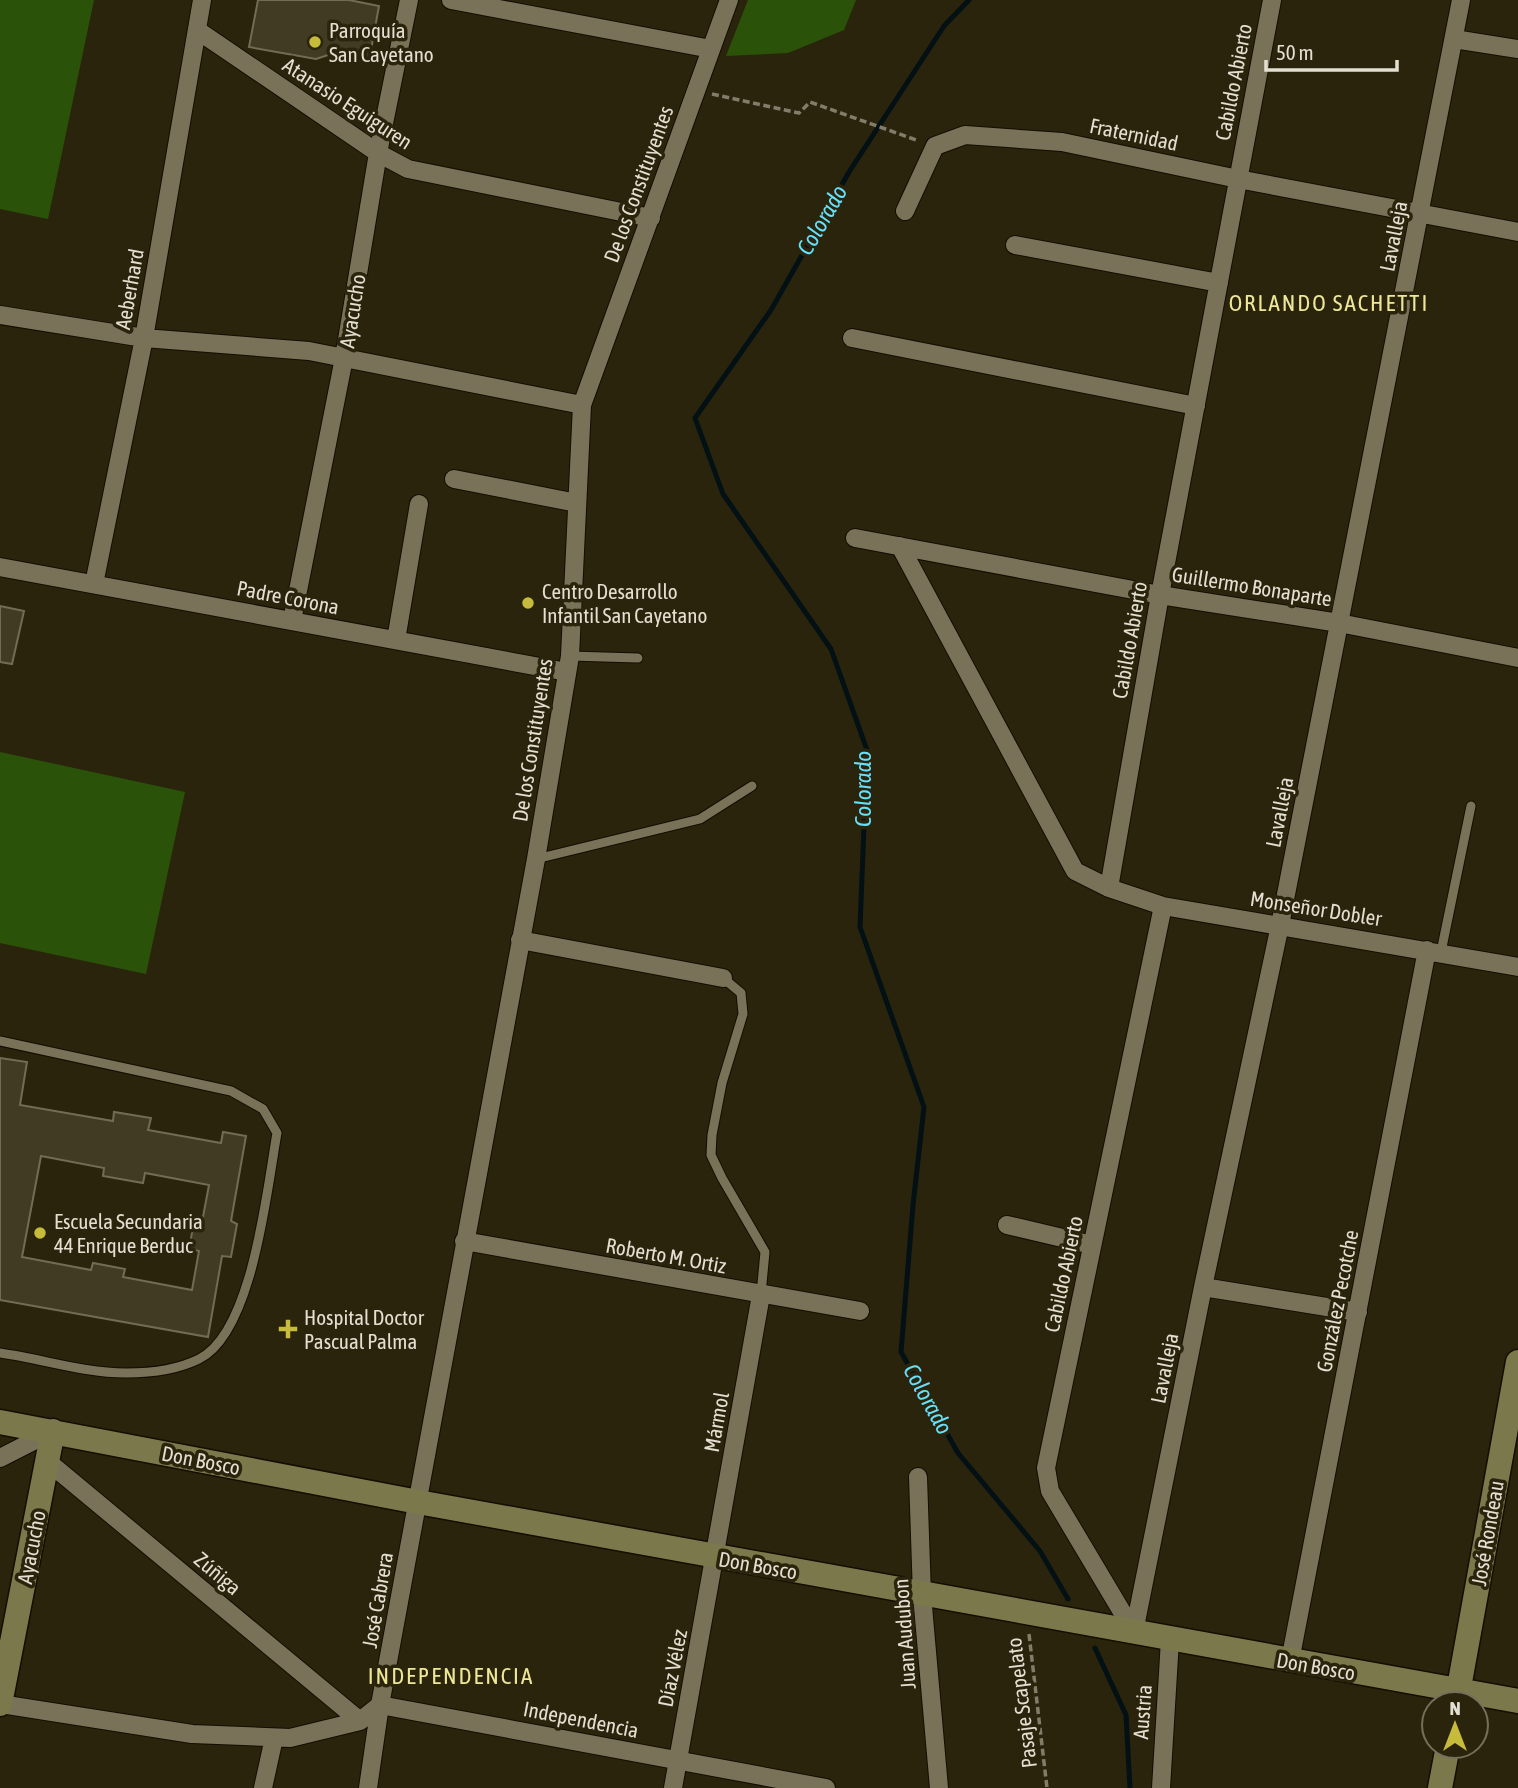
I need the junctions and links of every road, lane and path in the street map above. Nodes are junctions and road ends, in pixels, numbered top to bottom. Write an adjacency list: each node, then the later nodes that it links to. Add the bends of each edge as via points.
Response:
1 (202, 0): 7 (street, Aeberhard)
2 (409, 0): 13 (street, Ayacucho)
3 (451, 0): 9 (street)
4 (729, 0): 9 (street, De los Constituyentes)
5 (1272, 0): 14 (street, Cabildo Abierto)
6 (1461, 0): 8 (street, Lavalleja)
7 (197, 30): 13 (street, Atanasio Eguiguren); 22 (street, Aeberhard)
8 (1454, 39): 10 (street); 16 (street, Lavalleja)
9 (711, 49): 11 (street, De los Constituyentes)
10 (1518, 49)
11 (696, 91): 12 (path, via 799,113 810,102); 17 (street, De los Constituyentes)
12 (935, 146): 14 (street, Fraternidad, via 965,135 1062,142); 15 (street)
13 (378, 153): 17 (street, Atanasio Eguiguren, via 408,169); 24 (street, Ayacucho)
14 (1238, 179): 16 (street, Fraternidad); 20 (street, Cabildo Abierto)
15 (905, 211)
16 (1420, 214): 18 (street, Fraternidad); 36 (street, Lavalleja)
17 (651, 218): 25 (street, De los Constituyentes)
18 (1518, 232)
19 (1015, 245): 20 (street)
20 (1219, 283): 26 (street, Cabildo Abierto)
21 (0, 315): 22 (street)
22 (144, 338): 24 (street); 33 (street, Aeberhard)
23 (852, 338): 26 (street)
24 (344, 358): 25 (street); 35 (street, Ayacucho)
25 (582, 405): 29 (street, De los Constituyentes)
26 (1196, 406): 34 (street, Cabildo Abierto)
27 (454, 479): 29 (street)
28 (419, 503): 37 (street)
29 (577, 503): 40 (street, De los Constituyentes)
30 (855, 538): 31 (street, Guillermo Bonaparte)
31 (900, 546): 34 (street, Guillermo Bonaparte); 44 (street, via 1075,871)
32 (0, 567): 33 (street, Padre Corona)
33 (94, 584): 35 (street, Padre Corona)
34 (1160, 595): 36 (street, Guillermo Bonaparte); 44 (street, Cabildo Abierto)
35 (292, 621): 37 (street, Padre Corona)
36 (1339, 623): 39 (street, Guillermo Bonaparte); 46 (street, Lavalleja)
37 (396, 640): 40 (street, Padre Corona)
38 (638, 658): 40 (lane)
39 (1518, 658)
40 (568, 664): 43 (street, De los Constituyentes)
41 (752, 786): 43 (lane, via 700,819)
42 (1471, 806): 48 (lane)
43 (536, 859): 47 (street, De los Constituyentes)
44 (1109, 888): 45 (street, Monseñor Dobler)
45 (1163, 906): 46 (street, Monseñor Dobler); 54 (street, Cabildo Abierto)
46 (1280, 925): 48 (street, Monseñor Dobler); 55 (street, Lavalleja)
47 (520, 940): 50 (street); 53 (street, De los Constituyentes)
48 (1434, 951): 49 (street, Monseñor Dobler); 58 (street, González Pecotche)
49 (1518, 967)
50 (723, 978): 56 (lane, via 741,993 743,1014 722,1083 711,1155 765,1252)
51 (0, 1041): 59 (lane, via 231,1091 263,1109 277,1133 241,1304 226,1334 201,1359 161,1371 125,1373 80,1370)
52 (1007, 1225): 54 (street)
53 (464, 1241): 56 (street, Roberto M. Ortiz); 66 (street, De los Constituyentes)
54 (1092, 1245): 70 (street, Cabildo Abierto, via 1046,1468 1050,1491)
55 (1203, 1287): 58 (street); 70 (street, Lavalleja)
56 (761, 1295): 57 (street, Roberto M. Ortiz); 67 (street, Mármol)
57 (860, 1311)
58 (1358, 1312): 72 (street, González Pecotche)
59 (0, 1353)
60 (1518, 1362): 74 (main road, José Rondeau)
61 (0, 1422): 62 (main road, Don Bosco)
62 (53, 1431): 63 (street); 64 (main road, Ayacucho); 66 (main road, Don Bosco)
63 (0, 1458)
64 (47, 1461): 77 (main road, Ayacucho); 79 (street, Zúñiga)
65 (918, 1477): 68 (street, Juan Audubon)
66 (418, 1502): 67 (main road, Don Bosco); 78 (street, José Cabrera)
67 (716, 1557): 68 (main road, Don Bosco); 82 (street, Díaz Vélez)
68 (922, 1595): 69 (main road, Don Bosco); 87 (street, Juan Audubon)
69 (1027, 1614): 70 (main road, Don Bosco); 88 (path, Pasaje Scapelato)
70 (1134, 1632): 71 (main road, Don Bosco)
71 (1170, 1640): 72 (main road, Don Bosco); 89 (street, Austria)
72 (1290, 1661): 73 (main road, Don Bosco)
73 (1425, 1690)
74 (1458, 1690)
75 (1490, 1699): 76 (main road, Don Bosco)
76 (1518, 1701)
77 (0, 1704): 80 (street, via 192,1734)
78 (380, 1705): 79 (street); 82 (street, Independencia); 84 (street, José Cabrera)
79 (360, 1721): 80 (street)
80 (274, 1738): 83 (street)
81 (1445, 1760): 90 (main road)
82 (677, 1761): 85 (street, Díaz Vélez); 86 (street, Independencia)
83 (263, 1788)
84 (368, 1788)
85 (673, 1788)
86 (826, 1788)
87 (939, 1788)
88 (1047, 1788)
89 (1161, 1788)
90 (1440, 1788)

